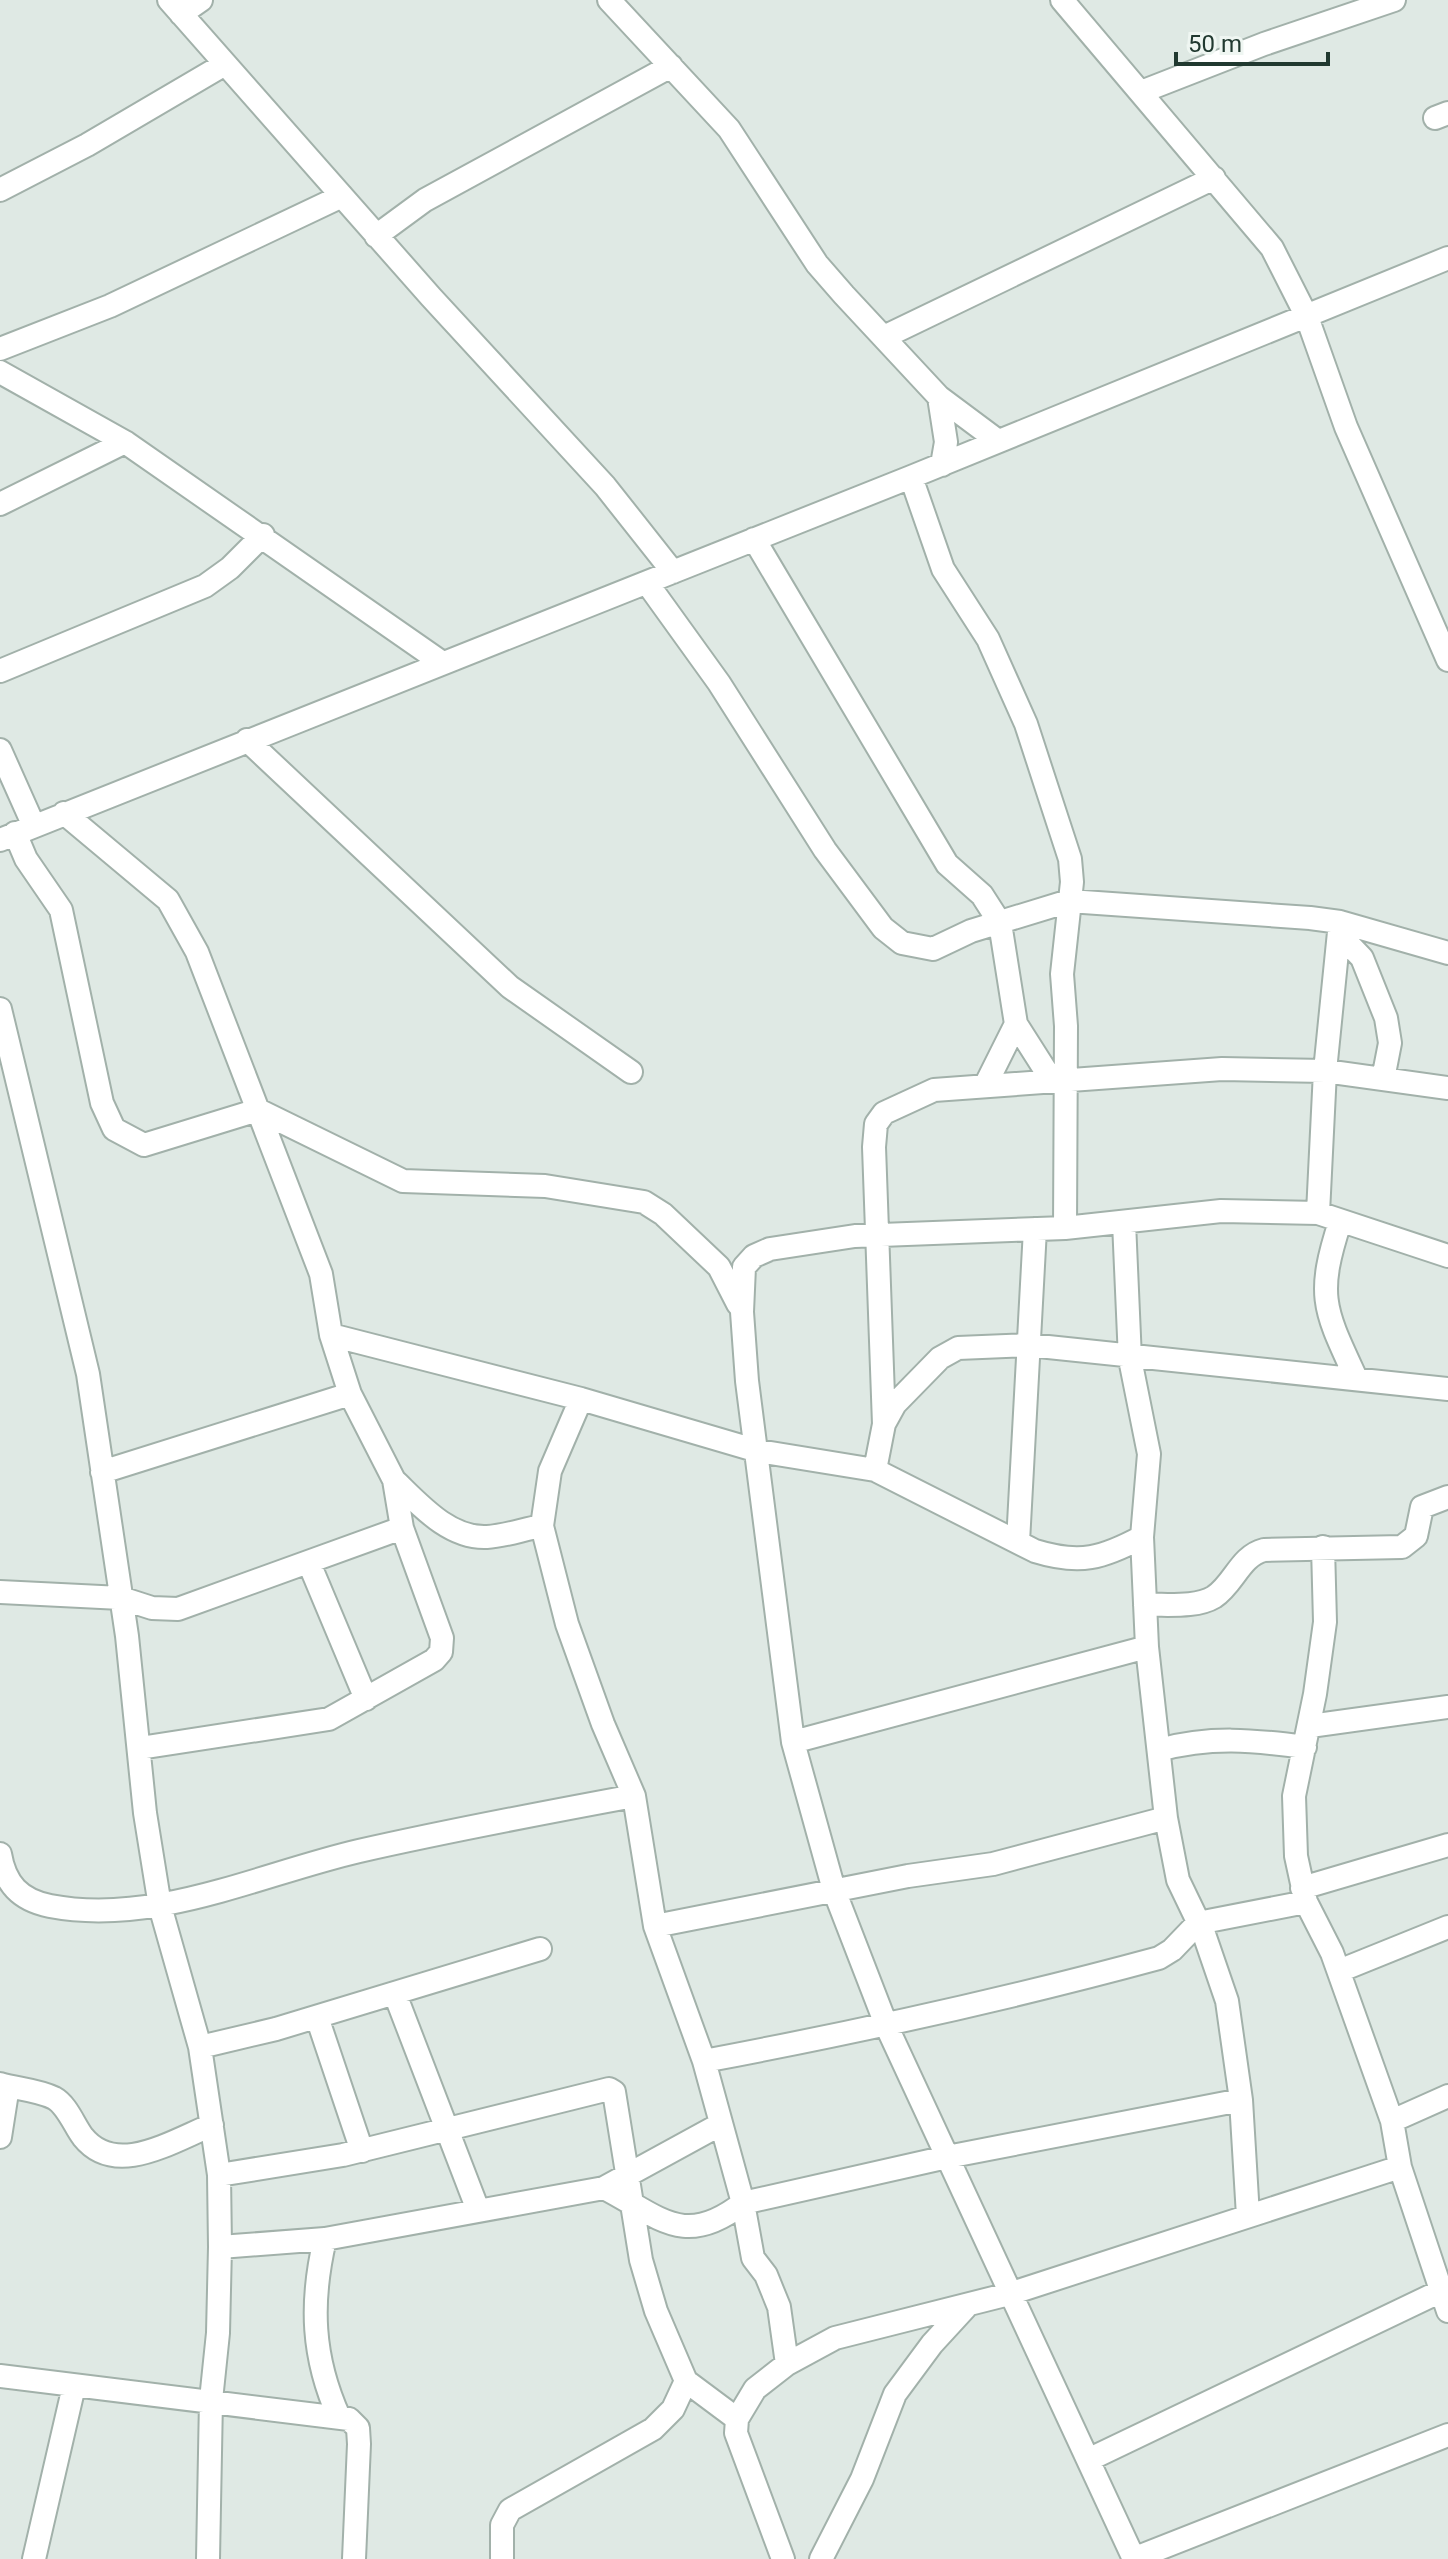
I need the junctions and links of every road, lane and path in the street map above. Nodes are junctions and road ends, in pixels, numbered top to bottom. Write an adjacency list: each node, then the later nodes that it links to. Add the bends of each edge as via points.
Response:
1 (201, 0): 5 (street)
2 (609, 0): 7 (street)
3 (1062, 0): 8 (street)
4 (1394, 0): 8 (street)
5 (175, 7): 6 (street)
6 (225, 64): 10 (street); 11 (street)
7 (671, 66): 12 (street, via 425,200); 15 (street, via 753,161 817,264)
8 (1141, 92): 9 (street)
9 (1214, 178): 14 (street, via 1272,248); 15 (street)
10 (0, 190)
11 (342, 196): 12 (street); 16 (street, via 110,306)
12 (376, 236): 26 (street, via 595,474)
13 (1448, 258): 14 (street)
14 (1307, 317): 19 (street); 28 (street, via 1346,427)
15 (884, 337): 18 (street)
16 (0, 349)
17 (0, 372): 20 (street)
18 (939, 397): 19 (street); 21 (street, via 946,431)
19 (998, 441): 21 (street)
20 (125, 442): 23 (street); 24 (street)
21 (942, 465): 22 (street)
22 (911, 477): 25 (street); 35 (street, via 943,569 988,639 1026,724 1070,859)
23 (0, 504)
24 (263, 535): 29 (street); 30 (street, via 205,586)
25 (754, 539): 26 (street); 36 (street, via 947,864 982,895)
26 (673, 572): 27 (street)
27 (647, 583): 29 (street); 36 (street, via 719,683 825,850 893,938 933,949)
28 (1448, 660)
29 (441, 662): 31 (street)
30 (0, 671)
31 (247, 740): 33 (street); 42 (street, via 510,987)
32 (0, 750): 34 (street)
33 (64, 813): 34 (street); 47 (street, via 155,888 183,922)
34 (16, 832): 47 (street, via 26,859 61,910 102,1103 114,1129 144,1145)
35 (1069, 901): 36 (street); 37 (street); 43 (street)
36 (1000, 923): 40 (street)
37 (1340, 928): 38 (street); 41 (street); 44 (street, via 1362,958 1386,1018 1390,1043)
38 (1448, 953)
39 (0, 1009): 66 (street, via 88,1374)
40 (1016, 1024): 43 (street); 45 (street)
41 (1325, 1071): 43 (street, via 1179,1070); 44 (street); 48 (street)
42 (631, 1072)
43 (1058, 1079): 45 (street); 51 (street)
44 (1383, 1079): 46 (street)
45 (985, 1086): 53 (street, via 924,1094 884,1113 876,1124)
46 (1448, 1088)
47 (258, 1110): 55 (street, via 403,1181 545,1186 644,1202 719,1267); 56 (street, via 321,1274)
48 (1318, 1213): 49 (street, via 1221,1211); 50 (street)
49 (1124, 1222): 51 (street); 58 (street)
50 (1340, 1222): 54 (street); 59 (street, via 1330,1253 1325,1306)
51 (1065, 1228): 52 (street)
52 (1035, 1229): 53 (street); 57 (street)
53 (876, 1234): 55 (street, via 782,1246 754,1256 744,1267); 63 (street)
54 (1448, 1256)
55 (742, 1312): 64 (street)
56 (331, 1335): 61 (street); 62 (street)
57 (1029, 1345): 58 (street); 63 (street, via 948,1352 895,1404); 72 (street)
58 (1130, 1359): 59 (street); 71 (street, via 1149,1454)
59 (1355, 1376): 60 (street)
60 (1448, 1389)
61 (350, 1394): 66 (street); 67 (street)
62 (581, 1399): 64 (street); 69 (street, via 550,1471)
63 (884, 1424): 65 (street)
64 (758, 1451): 65 (street); 84 (street)
65 (875, 1470): 72 (street)
66 (102, 1472): 78 (street)
67 (394, 1480): 69 (street, via 436,1519 465,1535 487,1537); 70 (street)
68 (1448, 1497): 73 (street, via 1422,1507 1416,1536 1402,1547)
69 (542, 1526): 87 (street, via 567,1624)
70 (402, 1528): 75 (street); 81 (street, via 442,1638 441,1652)
71 (1142, 1537): 74 (street); 76 (street)
72 (1018, 1542): 74 (street, via 1055,1557)
73 (1323, 1547): 79 (street, via 1256,1553 1214,1597); 83 (street, via 1325,1622)
74 (1108, 1555): 76 (street)
75 (309, 1563): 78 (street, via 178,1609); 81 (street)
76 (1144, 1575): 79 (street)
77 (0, 1592): 78 (street)
78 (121, 1598): 85 (street)
79 (1145, 1605): 80 (street)
80 (1147, 1647): 84 (street); 86 (street)
81 (366, 1699): 85 (street, via 329,1719)
82 (1448, 1707): 83 (street)
83 (1307, 1736): 86 (street, via 1211,1739); 92 (street, via 1294,1796)
84 (793, 1742): 91 (street)
85 (140, 1748): 93 (street)
86 (1159, 1750): 88 (street)
87 (634, 1796): 93 (street, via 357,1851); 95 (street)
88 (1166, 1818): 91 (street, via 993,1864); 94 (street, via 1178,1880)
89 (1448, 1845): 92 (street)
90 (1, 1860): 93 (street, via 12,1888 49,1906)
91 (834, 1890): 95 (street); 101 (street)
92 (1304, 1895): 94 (street); 98 (street)
93 (160, 1906): 102 (street)
94 (1198, 1923): 101 (street, via 1159,1958); 106 (street, via 1227,2001)
95 (655, 1926): 103 (street)
96 (1448, 1927): 98 (street)
97 (540, 1949): 99 (street)
98 (1339, 1971): 107 (street)
99 (395, 1994): 100 (street); 110 (street)
100 (317, 2017): 102 (street); 112 (street)
101 (887, 2027): 103 (street); 113 (street)
102 (200, 2047): 109 (street)
103 (704, 2061): 108 (street)
104 (4, 2085): 109 (street, via 52,2097 86,2140 110,2157 131,2156); 111 (street)
105 (1448, 2096): 107 (street)
106 (1241, 2100): 113 (street); 121 (street)
107 (1392, 2121): 114 (street)
108 (721, 2124): 116 (street); 119 (street)
109 (212, 2125): 115 (street)
110 (445, 2128): 112 (street); 116 (street, via 609,2089 614,2092); 120 (street)
111 (0, 2137)
112 (362, 2151): 115 (street)
113 (947, 2157): 119 (street); 125 (street)
114 (1400, 2167): 121 (street); 124 (street)
115 (219, 2175): 123 (street)
116 (627, 2178): 117 (street); 118 (street)
117 (604, 2188): 118 (street); 120 (street)
118 (631, 2202): 119 (street, via 674,2227 702,2227); 130 (street, via 656,2311)
119 (743, 2203): 127 (street, via 753,2258 779,2307)
120 (478, 2210): 122 (street)
121 (1248, 2216): 125 (street)
122 (325, 2239): 123 (street); 132 (street, via 313,2306 324,2384)
123 (220, 2247): 131 (street)
124 (1443, 2284): 135 (street)
125 (1009, 2294): 126 (street); 135 (street)
126 (966, 2307): 127 (street, via 835,2338); 141 (street, via 895,2394 862,2479)
127 (787, 2364): 133 (street, via 755,2389)
128 (0, 2376): 129 (street)
129 (74, 2386): 131 (street); 136 (street)
130 (694, 2388): 133 (street); 139 (street, via 653,2429 510,2510 502,2525)
131 (211, 2400): 132 (street); 137 (street)
132 (339, 2417): 138 (street, via 358,2428)
133 (737, 2419): 140 (street, via 741,2448)
134 (1448, 2435): 142 (street)
135 (1088, 2460): 142 (street)
136 (34, 2559)
137 (208, 2559)
138 (354, 2559)
139 (502, 2559)
140 (783, 2559)
141 (821, 2559)
142 (1133, 2559)

